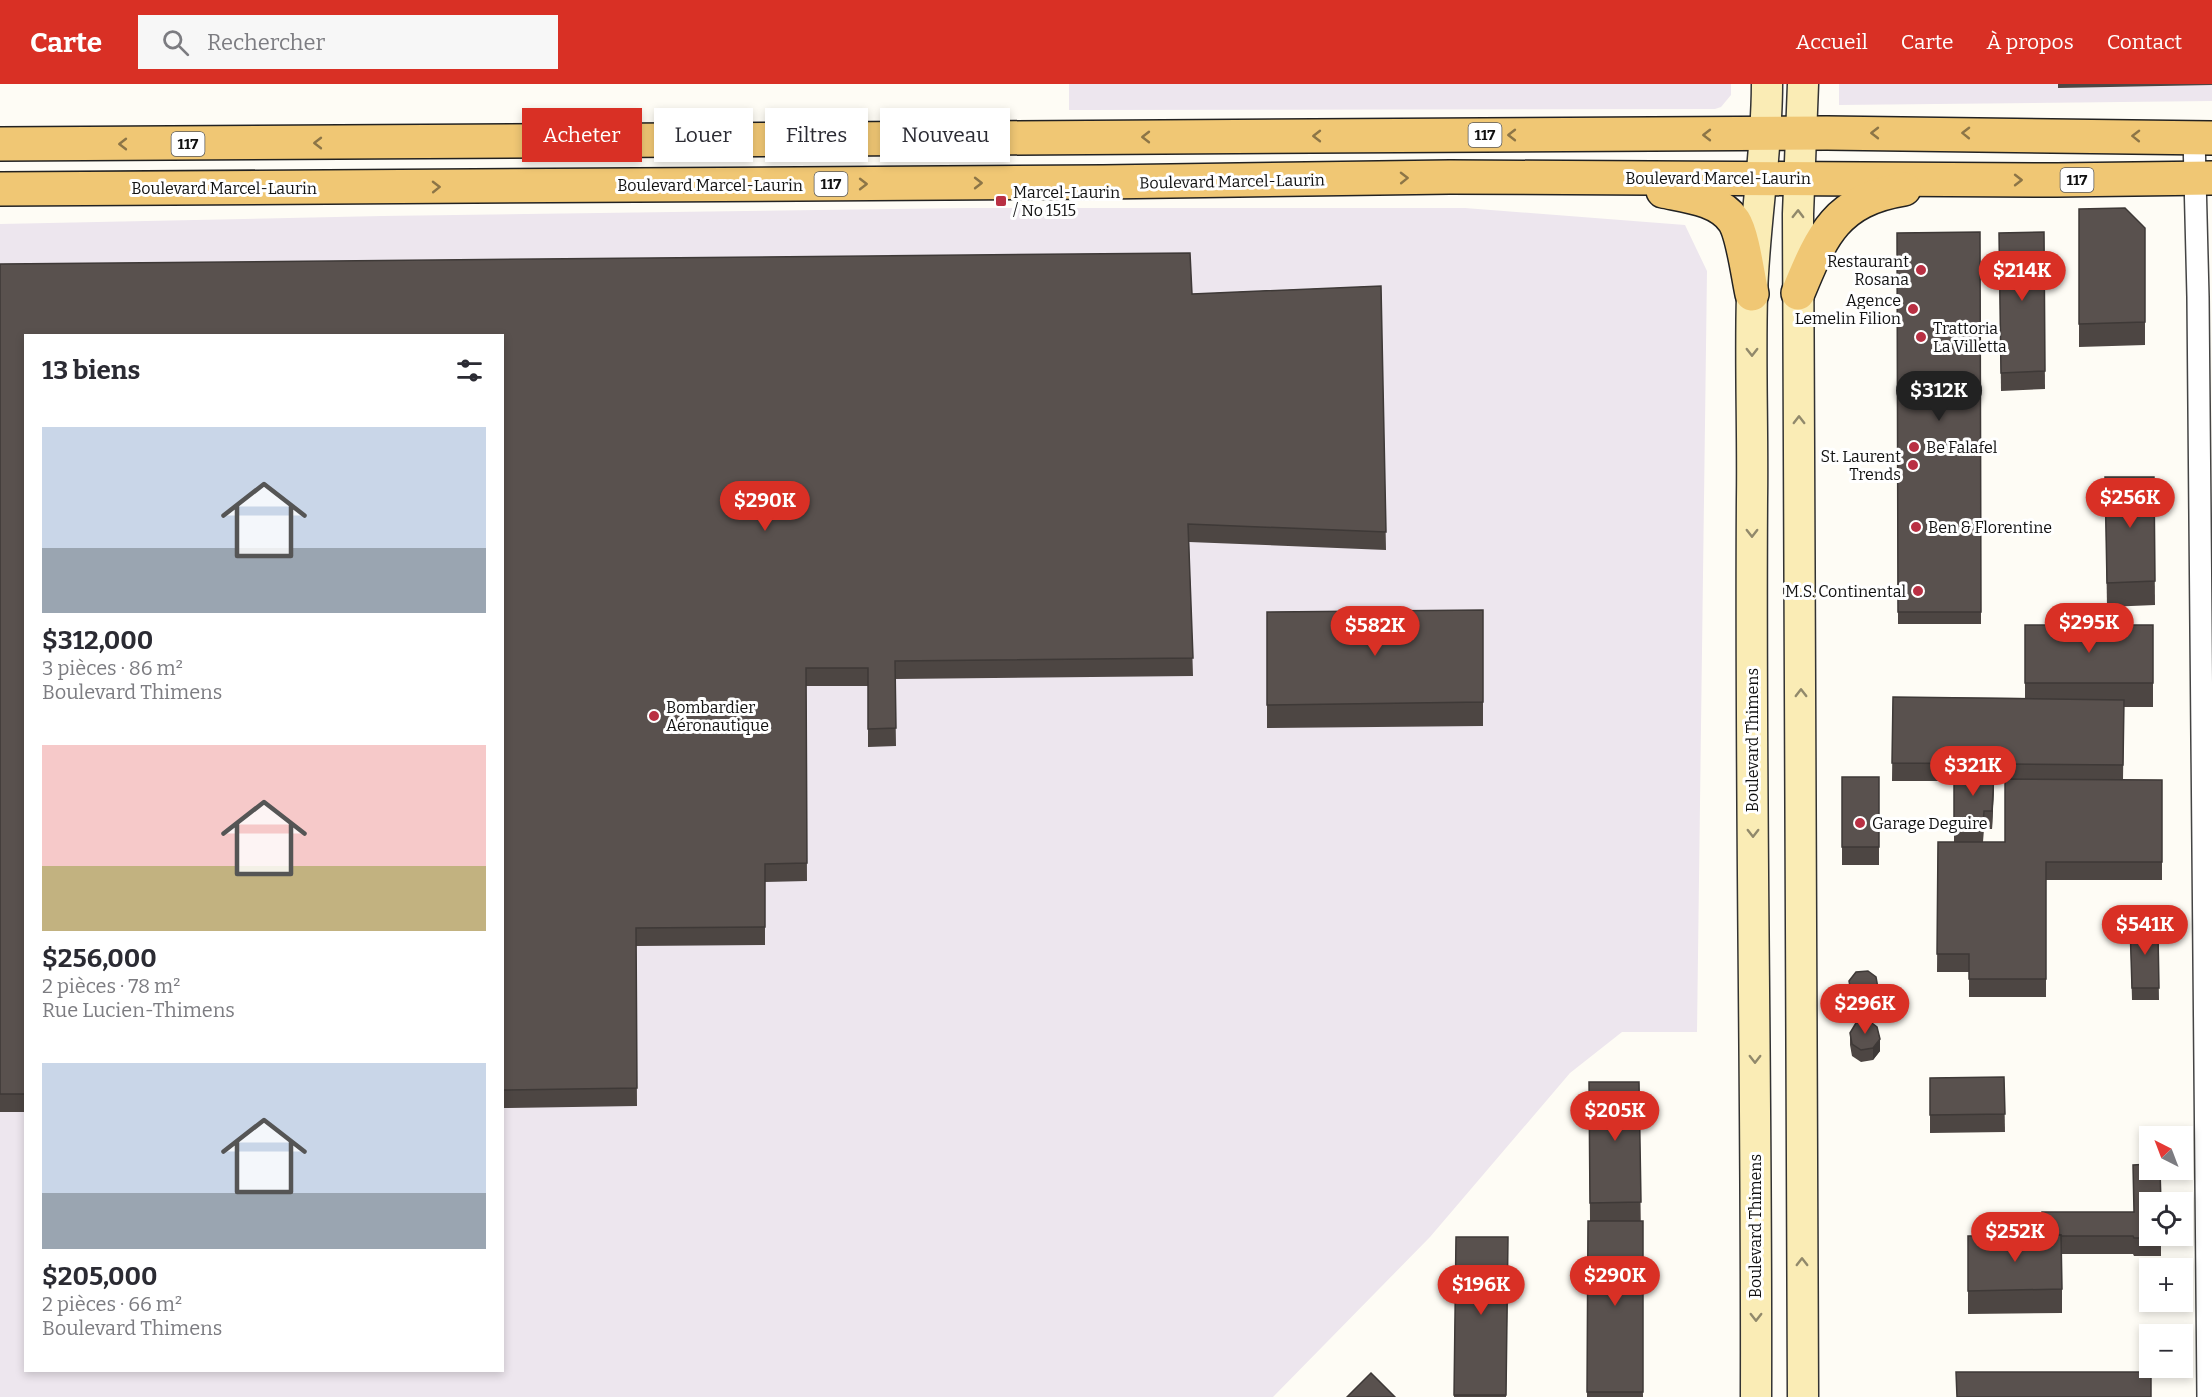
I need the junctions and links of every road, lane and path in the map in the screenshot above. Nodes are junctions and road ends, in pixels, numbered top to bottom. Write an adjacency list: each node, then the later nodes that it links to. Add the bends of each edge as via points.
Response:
1 (1767, 84): 3 (street, Boulevard Thimens)
2 (1803, 84): 4 (street)
3 (1766, 134): 4 (main road, 117); 5 (main road, 117, one-way to 5); 9 (street, Boulevard Thimens)
4 (1800, 135): 6 (main road, 117, one-way to 4); 8 (street)
5 (1055, 137): 7 (main road, 117, one-way to 7); 13 (main road)
6 (2203, 137): 10 (street)
7 (0, 144)
8 (1799, 177): 9 (main road, Boulevard Marcel-Laurin / 117); 12 (main road, Boulevard Marcel-Laurin / 117); 15 (street, one-way to 8)
9 (1761, 178): 11 (main road, Boulevard Marcel-Laurin / 117); 16 (street, Boulevard Thimens)
10 (2204, 178): 12 (main road, Boulevard Marcel-Laurin / 117, one-way to 10); 19 (street)
11 (1602, 179): 13 (main road, Boulevard Marcel-Laurin / 117, one-way to 11, via 1450,177); 16 (main road, via 1700,199 1723,210 1739,232)
12 (1959, 180): 15 (main road, via 1888,191 1855,206 1824,234)
13 (1054, 183): 14 (main road, Boulevard Marcel-Laurin / 117, one-way to 13)
14 (0, 189)
15 (1798, 293): 18 (street, one-way to 15)
16 (1752, 294): 17 (street, Boulevard Thimens, one-way to 17)
17 (1756, 1397)
18 (1803, 1397)
19 (2208, 1397)

